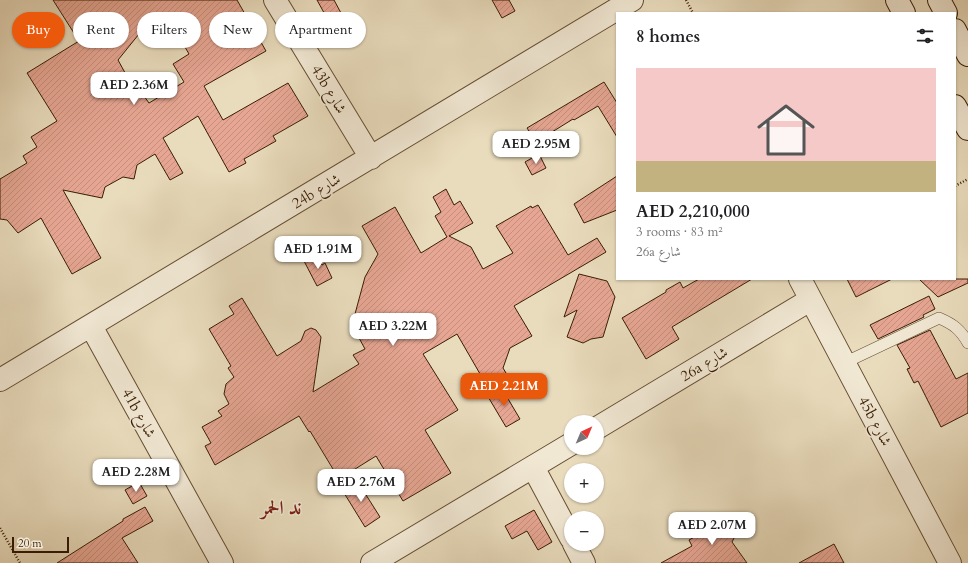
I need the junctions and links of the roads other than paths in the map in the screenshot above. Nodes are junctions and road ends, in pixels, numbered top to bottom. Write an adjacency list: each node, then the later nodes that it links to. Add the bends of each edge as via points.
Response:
1 (275, 0): 11 (street, 43b شارع)
2 (632, 0): 11 (street, 24b شارع)
3 (897, 0): 5 (street)
4 (939, 0): 6 (street)
5 (903, 12)
6 (945, 12)
7 (956, 32): 8 (street)
8 (968, 55)
9 (956, 108): 10 (street)
10 (968, 130)
11 (371, 158): 14 (street, 24b شارع)
12 (800, 280): 13 (street, 45b شارع)
13 (810, 300): 16 (street, 45b شارع); 18 (street, 26a شارع)
14 (91, 326): 17 (street, 24b شارع); 23 (street, 41b شارع)
15 (968, 343): 16 (lane, via 954,325 939,318)
16 (844, 363): 26 (street, 45b شارع)
17 (0, 380)
18 (604, 424)
19 (564, 448): 20 (street)
20 (533, 467): 21 (street); 24 (street)
21 (564, 525)
22 (578, 551): 25 (street)
23 (222, 563)
24 (372, 563)
25 (584, 563)
26 (950, 563)

